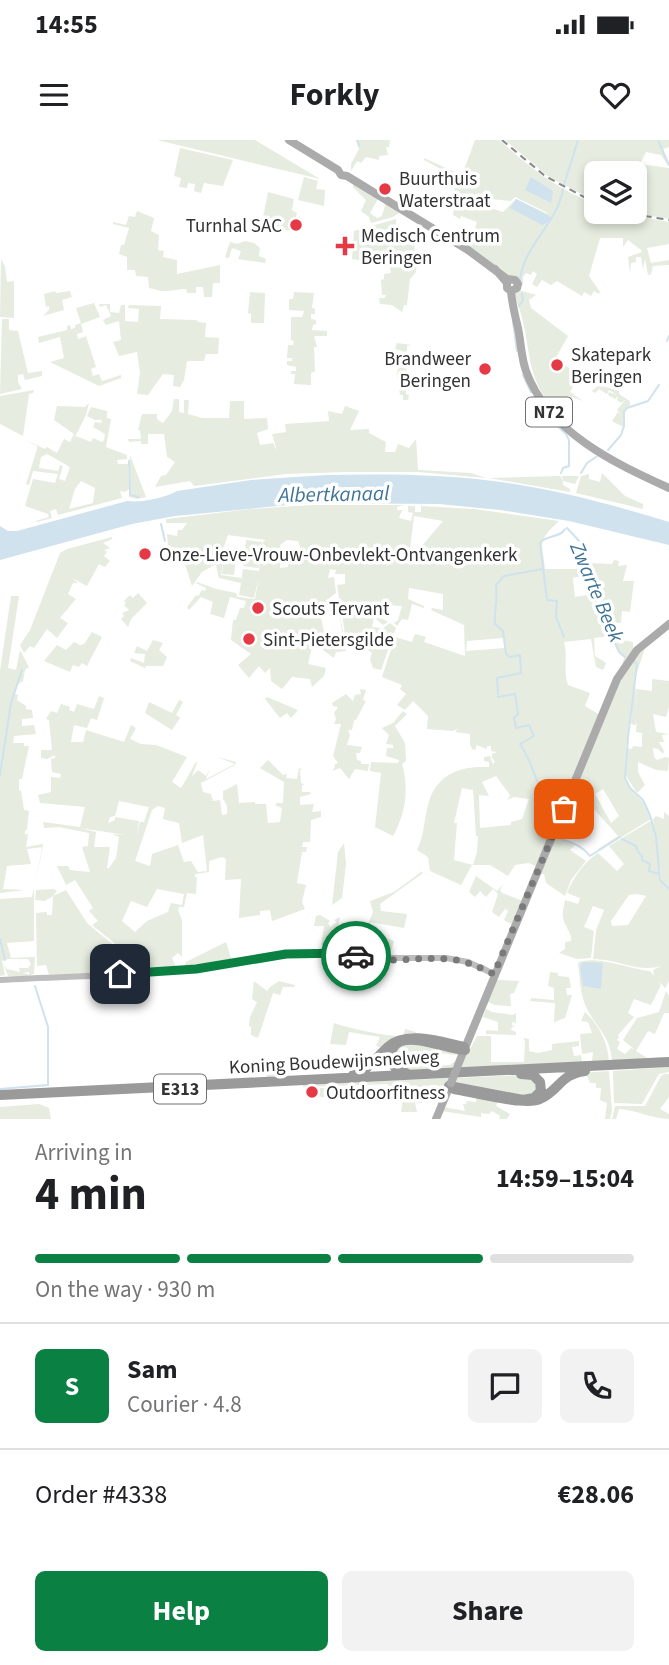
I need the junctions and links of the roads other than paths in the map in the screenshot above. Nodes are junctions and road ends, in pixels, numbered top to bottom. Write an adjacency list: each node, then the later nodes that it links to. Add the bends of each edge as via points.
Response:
1 (289, 140): 2 (main road, N72, via 495,269 510,286 528,366 548,405 576,432)
2 (669, 487)
3 (669, 624): 4 (main road, via 637,650 617,679)
4 (496, 973): 5 (main road, via 446,958 286,954 182,971); 6 (main road); 6 (main road)
5 (0, 980)
6 (464, 1049): 10 (highway, via 410,1040 395,1045 391,1057 395,1068); 11 (highway, via 402,1039 367,1069); 12 (main road, bridge)
7 (669, 1063): 8 (highway, Koning Boudewijnsnelweg / E313); 10 (highway, Koning Boudewijnsnelweg / E313)
8 (593, 1068): 9 (highway, Koning Boudewijnsnelweg / E313); 12 (highway, via 569,1075 544,1098 532,1101)
9 (514, 1072): 12 (highway, via 537,1078 539,1095 523,1100); 13 (highway, Koning Boudewijnsnelweg / E313)
10 (427, 1074): 11 (highway, Koning Boudewijnsnelweg / E313)
11 (344, 1078): 13 (highway, Koning Boudewijnsnelweg / E313)
12 (449, 1089): 14 (main road)
13 (0, 1096)
14 (436, 1119)

